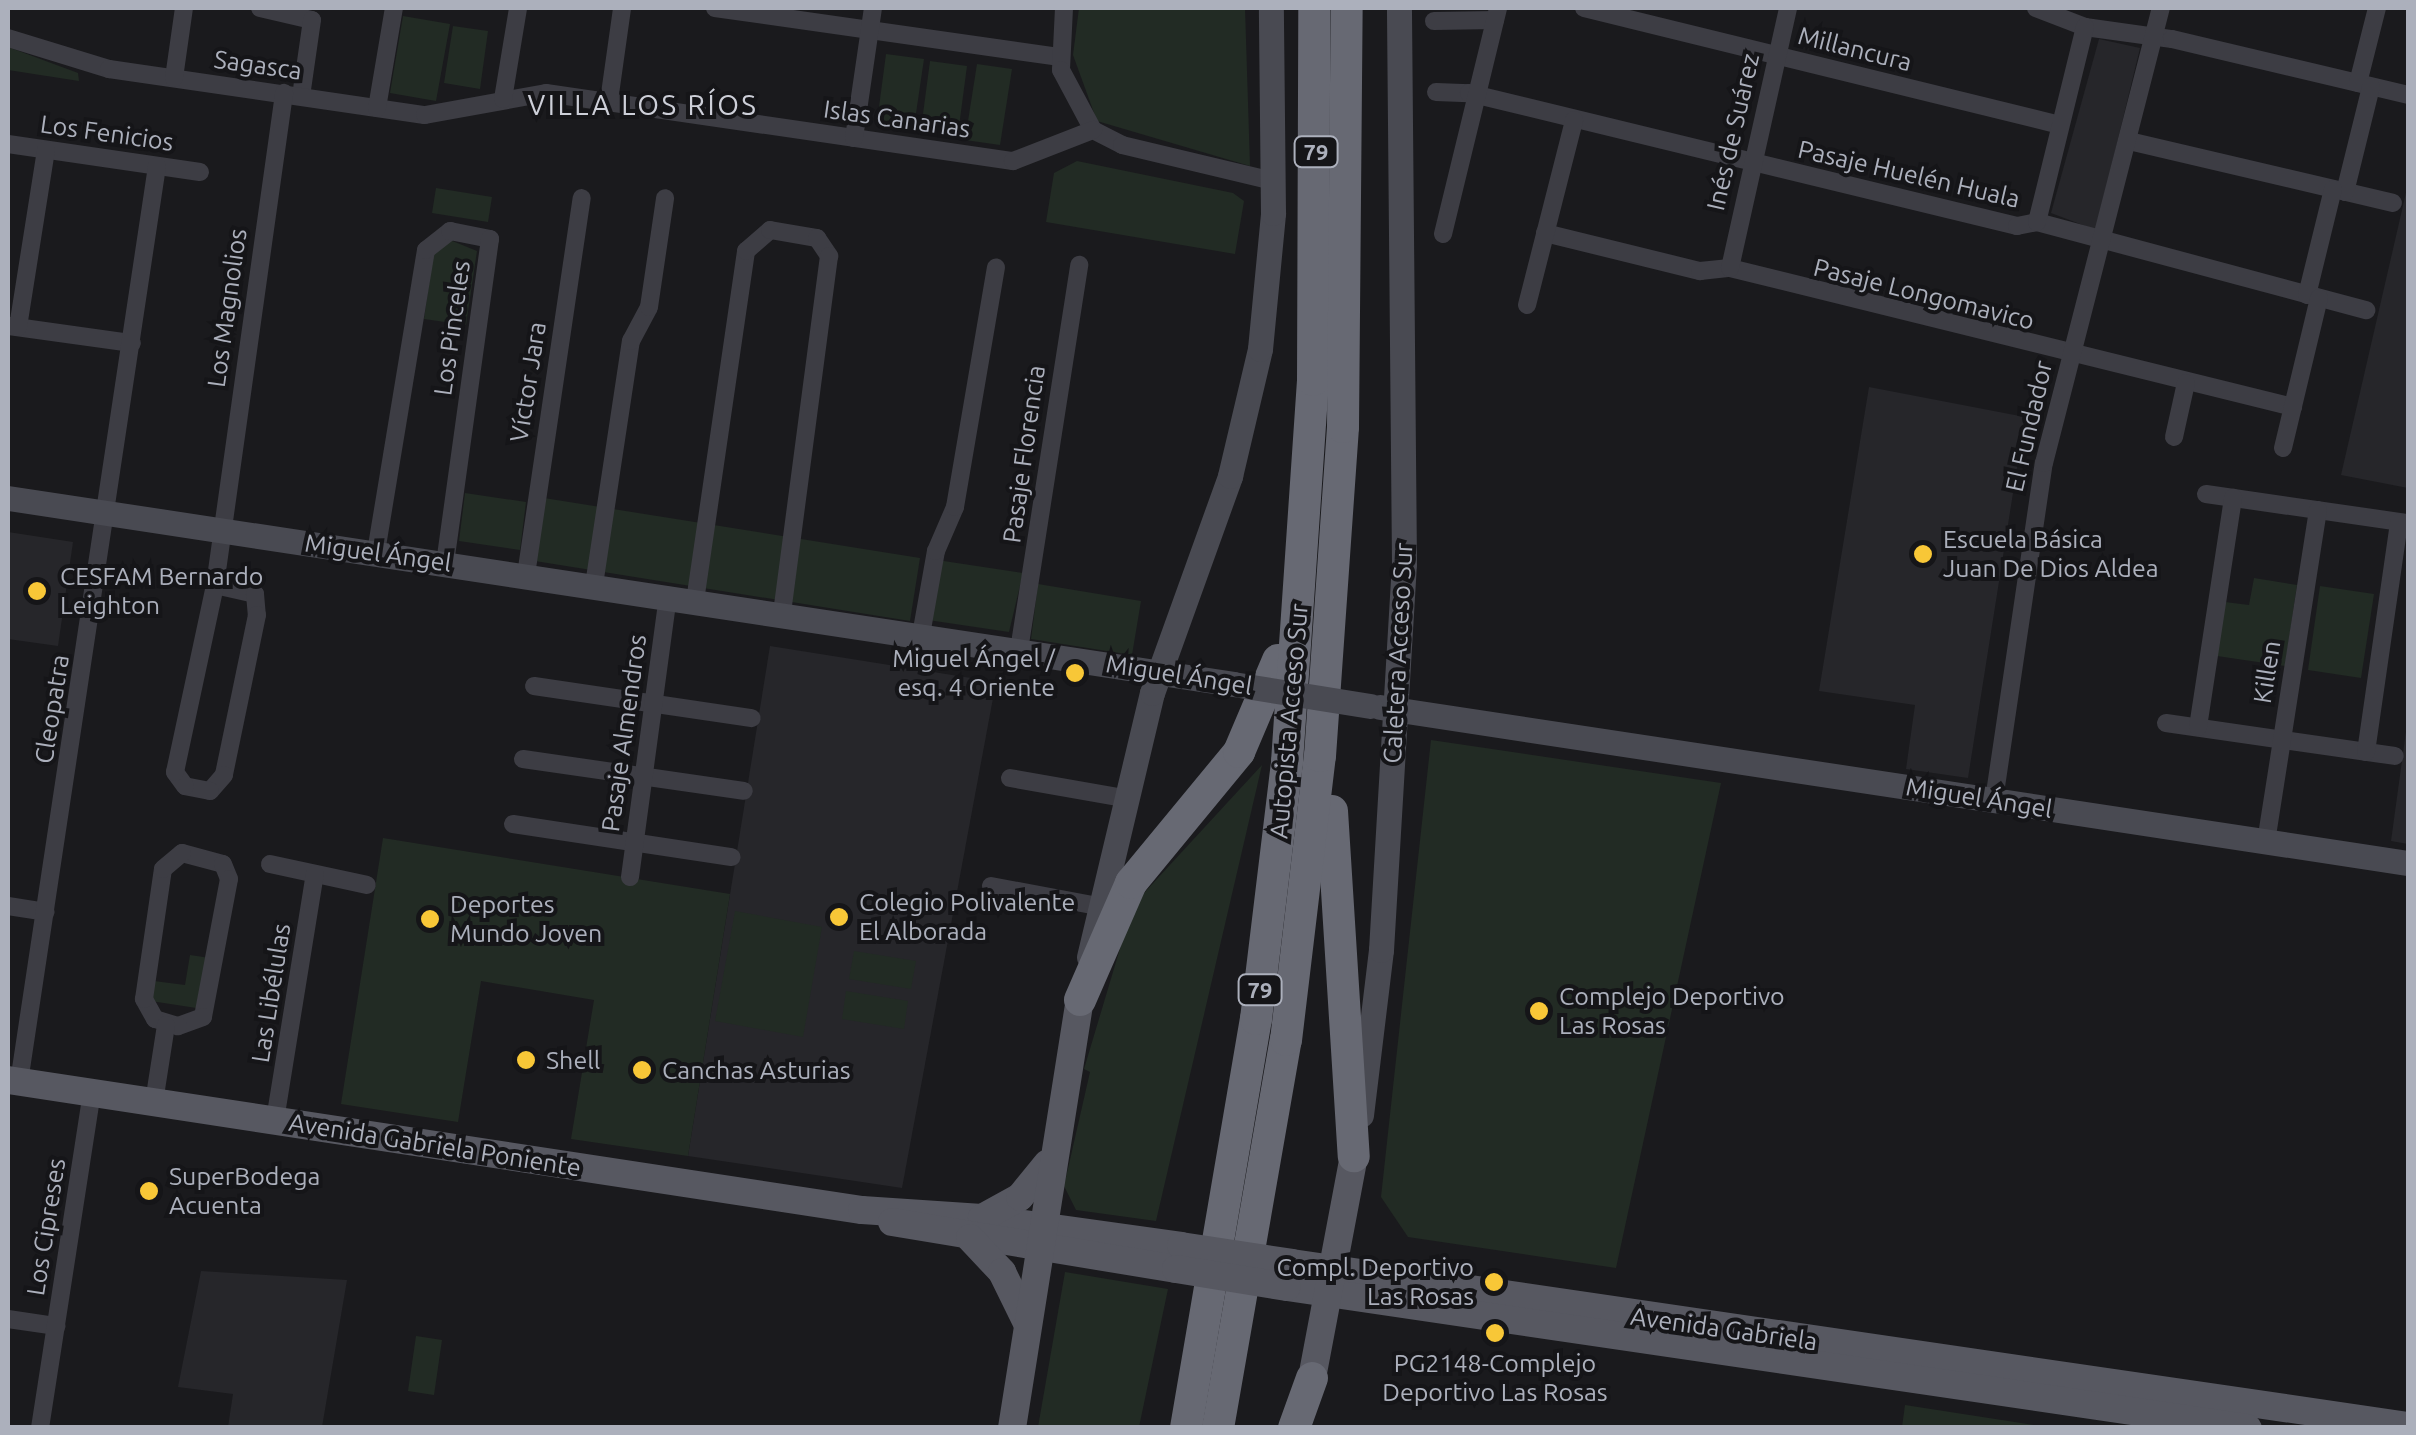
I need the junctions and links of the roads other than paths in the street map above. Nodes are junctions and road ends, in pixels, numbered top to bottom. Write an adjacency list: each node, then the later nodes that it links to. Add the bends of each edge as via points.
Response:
1 (184, 8): 26 (street)
2 (260, 8): 29 (street, Los Magnolios, via 312,20)
3 (394, 8): 34 (street)
4 (518, 8): 32 (street)
5 (622, 8): 33 (street)
6 (715, 8): 21 (street)
7 (873, 8): 21 (street)
8 (1064, 8): 25 (street)
9 (1271, 8): 45 (street)
10 (1314, 8): 74 (highway, Autopista Acceso Sur / 79, via 1315,296)
11 (1347, 8): 85 (highway, Autopista Acceso Sur / 79, via 1346,330)
12 (1399, 8): 89 (street, Caletera Acceso Sur, via 1405,478)
13 (1584, 8): 24 (street, Millancura)
14 (1788, 8): 24 (street, Inés de Suárez)
15 (2036, 8): 20 (street)
16 (2161, 8): 23 (street, El Fundador)
17 (2377, 8): 27 (street)
18 (1496, 14): 19 (street); 30 (street)
19 (1434, 22)
20 (2085, 27): 23 (street); 36 (street)
21 (870, 30): 25 (street); 38 (street)
22 (8, 38): 26 (street, Sagasca, via 89,65)
23 (2154, 39): 27 (street); 39 (street, El Fundador)
24 (1777, 56): 36 (street, Millancura); 42 (street, Inés de Suárez)
25 (1060, 57): 37 (street, via 1069,94)
26 (174, 78): 29 (street, Sagasca)
27 (2364, 85): 31 (street); 46 (street)
28 (1436, 92): 30 (street, Pasaje Huelén Huala)
29 (293, 95): 34 (street, Sagasca); 73 (street, Los Magnolios)
30 (1476, 96): 35 (street, Pasaje Huelén Huala); 52 (street)
31 (2408, 96)
32 (504, 99): 33 (street, Islas Canarias, via 538,92); 34 (street, Sagasca, via 452,115)
33 (609, 101): 38 (street, Islas Canarias)
34 (377, 108)
35 (1574, 120): 42 (street, Pasaje Huelén Huala); 51 (street)
36 (2056, 124): 50 (street)
37 (1094, 130): 38 (street, Islas Canarias, via 1023,161); 45 (street, via 1122,145)
38 (854, 138)
39 (2129, 141): 46 (street); 53 (street, El Fundador)
40 (8, 144): 41 (street, Los Fenicios)
41 (46, 150): 43 (street, Los Fenicios); 60 (street)
42 (1751, 163): 50 (street, Pasaje Huelén Huala, via 2018,226); 56 (street, Inés de Suárez)
43 (158, 166): 44 (street, Los Fenicios); 61 (street, Cleopatra)
44 (200, 172)
45 (1273, 181): 86 (street, via 1266,307 1242,434)
46 (2340, 190): 49 (street); 57 (street)
47 (582, 198): 77 (street, Víctor Jara)
48 (666, 198): 79 (street, via 649,307 631,341)
49 (2394, 203)
50 (2037, 222): 53 (street, Pasaje Huelén Huala)
51 (1546, 233): 56 (street, Pasaje Longomavico, via 1700,271); 58 (street)
52 (1443, 234)
53 (2104, 244): 57 (street, Pasaje Huelén Huala); 62 (street, El Fundador)
54 (1079, 265): 84 (street, Pasaje Florencia)
55 (996, 267): 83 (street, via 955,506 936,551)
56 (1730, 268): 62 (street, Pasaje Longomavico)
57 (2313, 297): 59 (street, Pasaje Huelén Huala); 64 (street)
58 (1528, 305)
59 (2366, 310)
60 (13, 326): 61 (street)
61 (132, 344): 71 (street, Cleopatra)
62 (2071, 356): 63 (street, Pasaje Longomavico); 101 (street, El Fundador, via 2039,490)
63 (2186, 382): 64 (street, Pasaje Longomavico); 65 (street)
64 (2293, 408): 66 (street)
65 (2174, 437)
66 (2284, 448)
67 (2206, 494): 69 (street)
68 (8, 498): 71 (street, Miguel Ángel)
69 (2233, 498): 70 (street); 92 (street)
70 (2318, 510): 72 (street); 93 (street, Killen)
71 (108, 512): 73 (street, Miguel Ángel); 114 (street, Cleopatra)
72 (2404, 523): 94 (street)
73 (223, 530): 75 (street, Miguel Ángel); 78 (street, Los Magnolios)
74 (1304, 548): 115 (highway, via 1280,653 1250,732 1131,883); 136 (highway, Autopista Acceso Sur / 79, via 1270,920)
75 (376, 552): 76 (street, Miguel Ángel); 76 (street, Los Pinceles, via 426,250 450,231 490,239)
76 (446, 563): 77 (street, Miguel Ángel)
77 (526, 575): 79 (street, Miguel Ángel)
78 (216, 585): 78 (street, Los Magnolios, via 255,594 257,615 224,775 210,792 185,786 175,772)
79 (594, 585): 80 (street, Miguel Ángel)
80 (668, 596): 81 (street, Miguel Ángel); 88 (street, Pasaje Almendros)
81 (695, 600): 82 (street, Miguel Ángel); 82 (street, via 746,251 755,236 770,230 817,238 830,256)
82 (782, 614): 83 (street, Miguel Ángel)
83 (921, 635): 84 (street, Miguel Ángel)
84 (1019, 650): 86 (street, Miguel Ángel)
85 (1328, 667): 122 (highway); 137 (highway, Autopista Acceso Sur / 79, via 1286,1040)
86 (1158, 672): 89 (street, Miguel Ángel, bridge); 100 (street)
87 (534, 686): 88 (street)
88 (654, 704): 90 (street); 97 (street, Pasaje Almendros)
89 (1397, 710): 101 (street, Miguel Ángel); 122 (street, Caletera Acceso Sur, via 1378,995)
90 (752, 718)
91 (2166, 722): 92 (street)
92 (2198, 728): 93 (street)
93 (2282, 740): 94 (street); 104 (street, Killen)
94 (2366, 752): 95 (street)
95 (2394, 756)
96 (523, 759): 97 (street)
97 (644, 776): 99 (street); 103 (street, Pasaje Almendros)
98 (1010, 778): 100 (street)
99 (744, 791)
100 (1124, 798): 113 (street)
101 (1985, 799): 104 (street, Miguel Ángel)
102 (513, 824): 103 (street)
103 (634, 842): 105 (street); 109 (street, Pasaje Almendros)
104 (2266, 842): 106 (street, Miguel Ángel)
105 (732, 857)
106 (2408, 863)
107 (270, 864): 108 (street)
108 (315, 874): 110 (street); 120 (street, Las Libélulas)
109 (630, 877)
110 (368, 884)
111 (991, 886): 113 (street)
112 (8, 906): 114 (street)
113 (1098, 906): 115 (street)
114 (46, 912): 117 (street, Cleopatra)
115 (1080, 1000): 121 (main road)
116 (166, 1024): 116 (street, via 148,1010 145,984 163,869 182,853 223,864 229,880 203,1018); 119 (street)
117 (13, 1081): 118 (main road, Avenida Gabriela Poniente)
118 (92, 1093): 119 (main road, Avenida Gabriela Poniente); 130 (street, Los Cipreses)
119 (154, 1102): 120 (main road, Avenida Gabriela Poniente)
120 (275, 1120): 124 (main road, Avenida Gabriela Poniente)
121 (1053, 1154): 124 (main road, via 1020,1197); 125 (main road)
122 (1354, 1156): 123 (main road, Caletera Acceso Sur)
123 (1343, 1214): 126 (main road, Caletera Acceso Sur); 127 (main road)
124 (976, 1228): 125 (main road, Avenida Gabriela Poniente); 129 (main road)
125 (1038, 1236): 126 (main road, Avenida Gabriela, bridge); 129 (main road)
126 (1331, 1281): 127 (main road, Avenida Gabriela); 131 (main road, Caletera Acceso Sur)
127 (1379, 1289): 131 (main road); 133 (main road, Avenida Gabriela); 140 (main road, Avenida Gabriela)
128 (8, 1319): 130 (street)
129 (1026, 1321): 135 (main road)
130 (56, 1326): 134 (street, Los Cipreses)
131 (1319, 1346): 132 (main road, Caletera Acceso Sur)
132 (1312, 1378): 138 (highway); 139 (street)
133 (2408, 1426)
134 (40, 1428)
135 (1012, 1428)
136 (1186, 1428)
137 (1218, 1428)
138 (1294, 1428)
139 (1302, 1428)
140 (2248, 1428)

